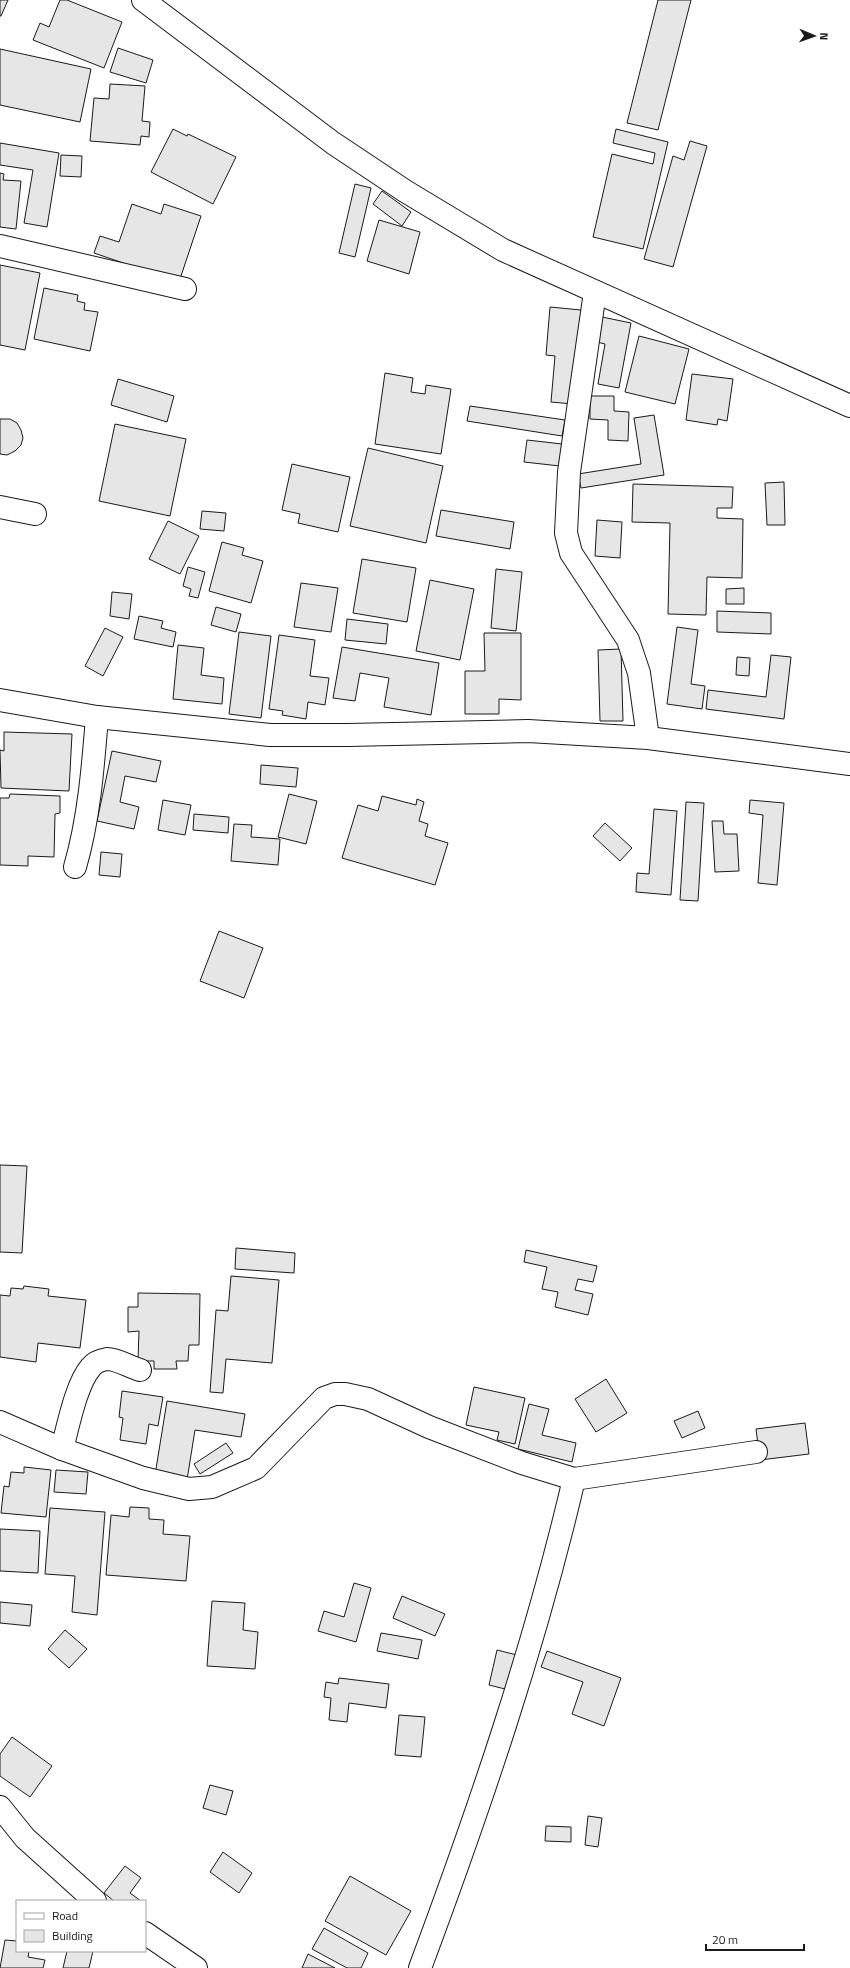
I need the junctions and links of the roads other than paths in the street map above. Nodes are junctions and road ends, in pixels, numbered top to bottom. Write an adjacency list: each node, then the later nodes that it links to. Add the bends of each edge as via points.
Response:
1 (143, 0): 4 (street, via 333,144 405,191 503,250)
2 (0, 246): 3 (street)
3 (184, 289)
4 (594, 292): 5 (street); 10 (street, via 569,472 566,533 571,553 628,640 638,673)
5 (850, 406)
6 (0, 508): 7 (street)
7 (34, 514)
8 (0, 700): 9 (street)
9 (97, 717): 10 (street, via 270,735 528,731); 12 (street, via 94,759 81,845)
10 (648, 738): 11 (street)
11 (850, 764)
12 (75, 867)
13 (140, 1370): 15 (street, via 108,1359 97,1361 90,1367 75,1402)
14 (0, 1422): 15 (street)
15 (62, 1449): 17 (street, via 143,1478 188,1489 212,1487 256,1468 324,1398 345,1394 368,1399 429,1427 522,1463)
16 (756, 1452): 17 (street)
17 (574, 1479): 22 (street, via 532,1642 472,1827)
18 (0, 1807): 19 (street, via 25,1838)
19 (94, 1900)
20 (146, 1934): 21 (street)
21 (196, 1968)
22 (420, 1968)

